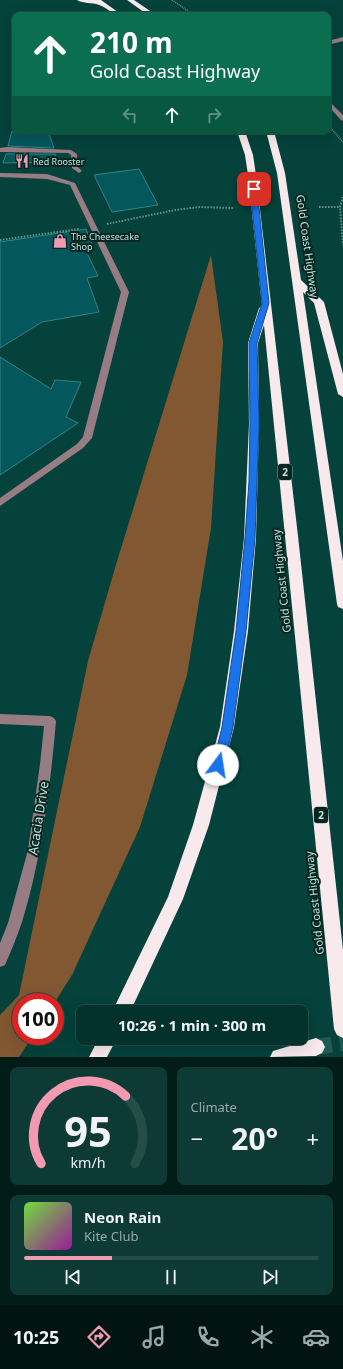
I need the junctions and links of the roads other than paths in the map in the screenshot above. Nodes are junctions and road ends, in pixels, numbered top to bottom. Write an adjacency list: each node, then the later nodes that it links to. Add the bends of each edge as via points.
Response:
1 (80, 0): 3 (highway)
2 (130, 0): 5 (highway)
3 (99, 2): 4 (highway)
4 (114, 12)
5 (148, 12)
6 (343, 39): 7 (lane)
7 (331, 42)
8 (331, 105): 9 (lane)
9 (343, 119)
10 (242, 134): 16 (highway, Gold Coast Highway / 2, via 252,175)
11 (271, 134): 15 (highway, Gold Coast Highway, via 282,173)
12 (0, 150): 13 (lane, via 69,151 74,154 74,167)
13 (79, 170)
14 (0, 176): 18 (lane, via 51,177 65,179 73,184 125,292 87,438 80,446)
15 (296, 280): 17 (highway, via 319,302); 19 (highway, Gold Coast Highway)
16 (265, 303): 22 (highway, via 253,343 254,424 250,538 241,631 227,727 201,825 175,900); 23 (highway, Gold Coast Highway / 2)
17 (343, 394)
18 (0, 503)
19 (343, 604)
20 (0, 719): 21 (lane, Acacia Drive, via 50,721 34,850 15,923)
21 (0, 960)
22 (124, 1005)
23 (343, 1029)
24 (104, 1045): 26 (highway)
25 (316, 1047): 27 (highway)
26 (98, 1057)
27 (279, 1057)

